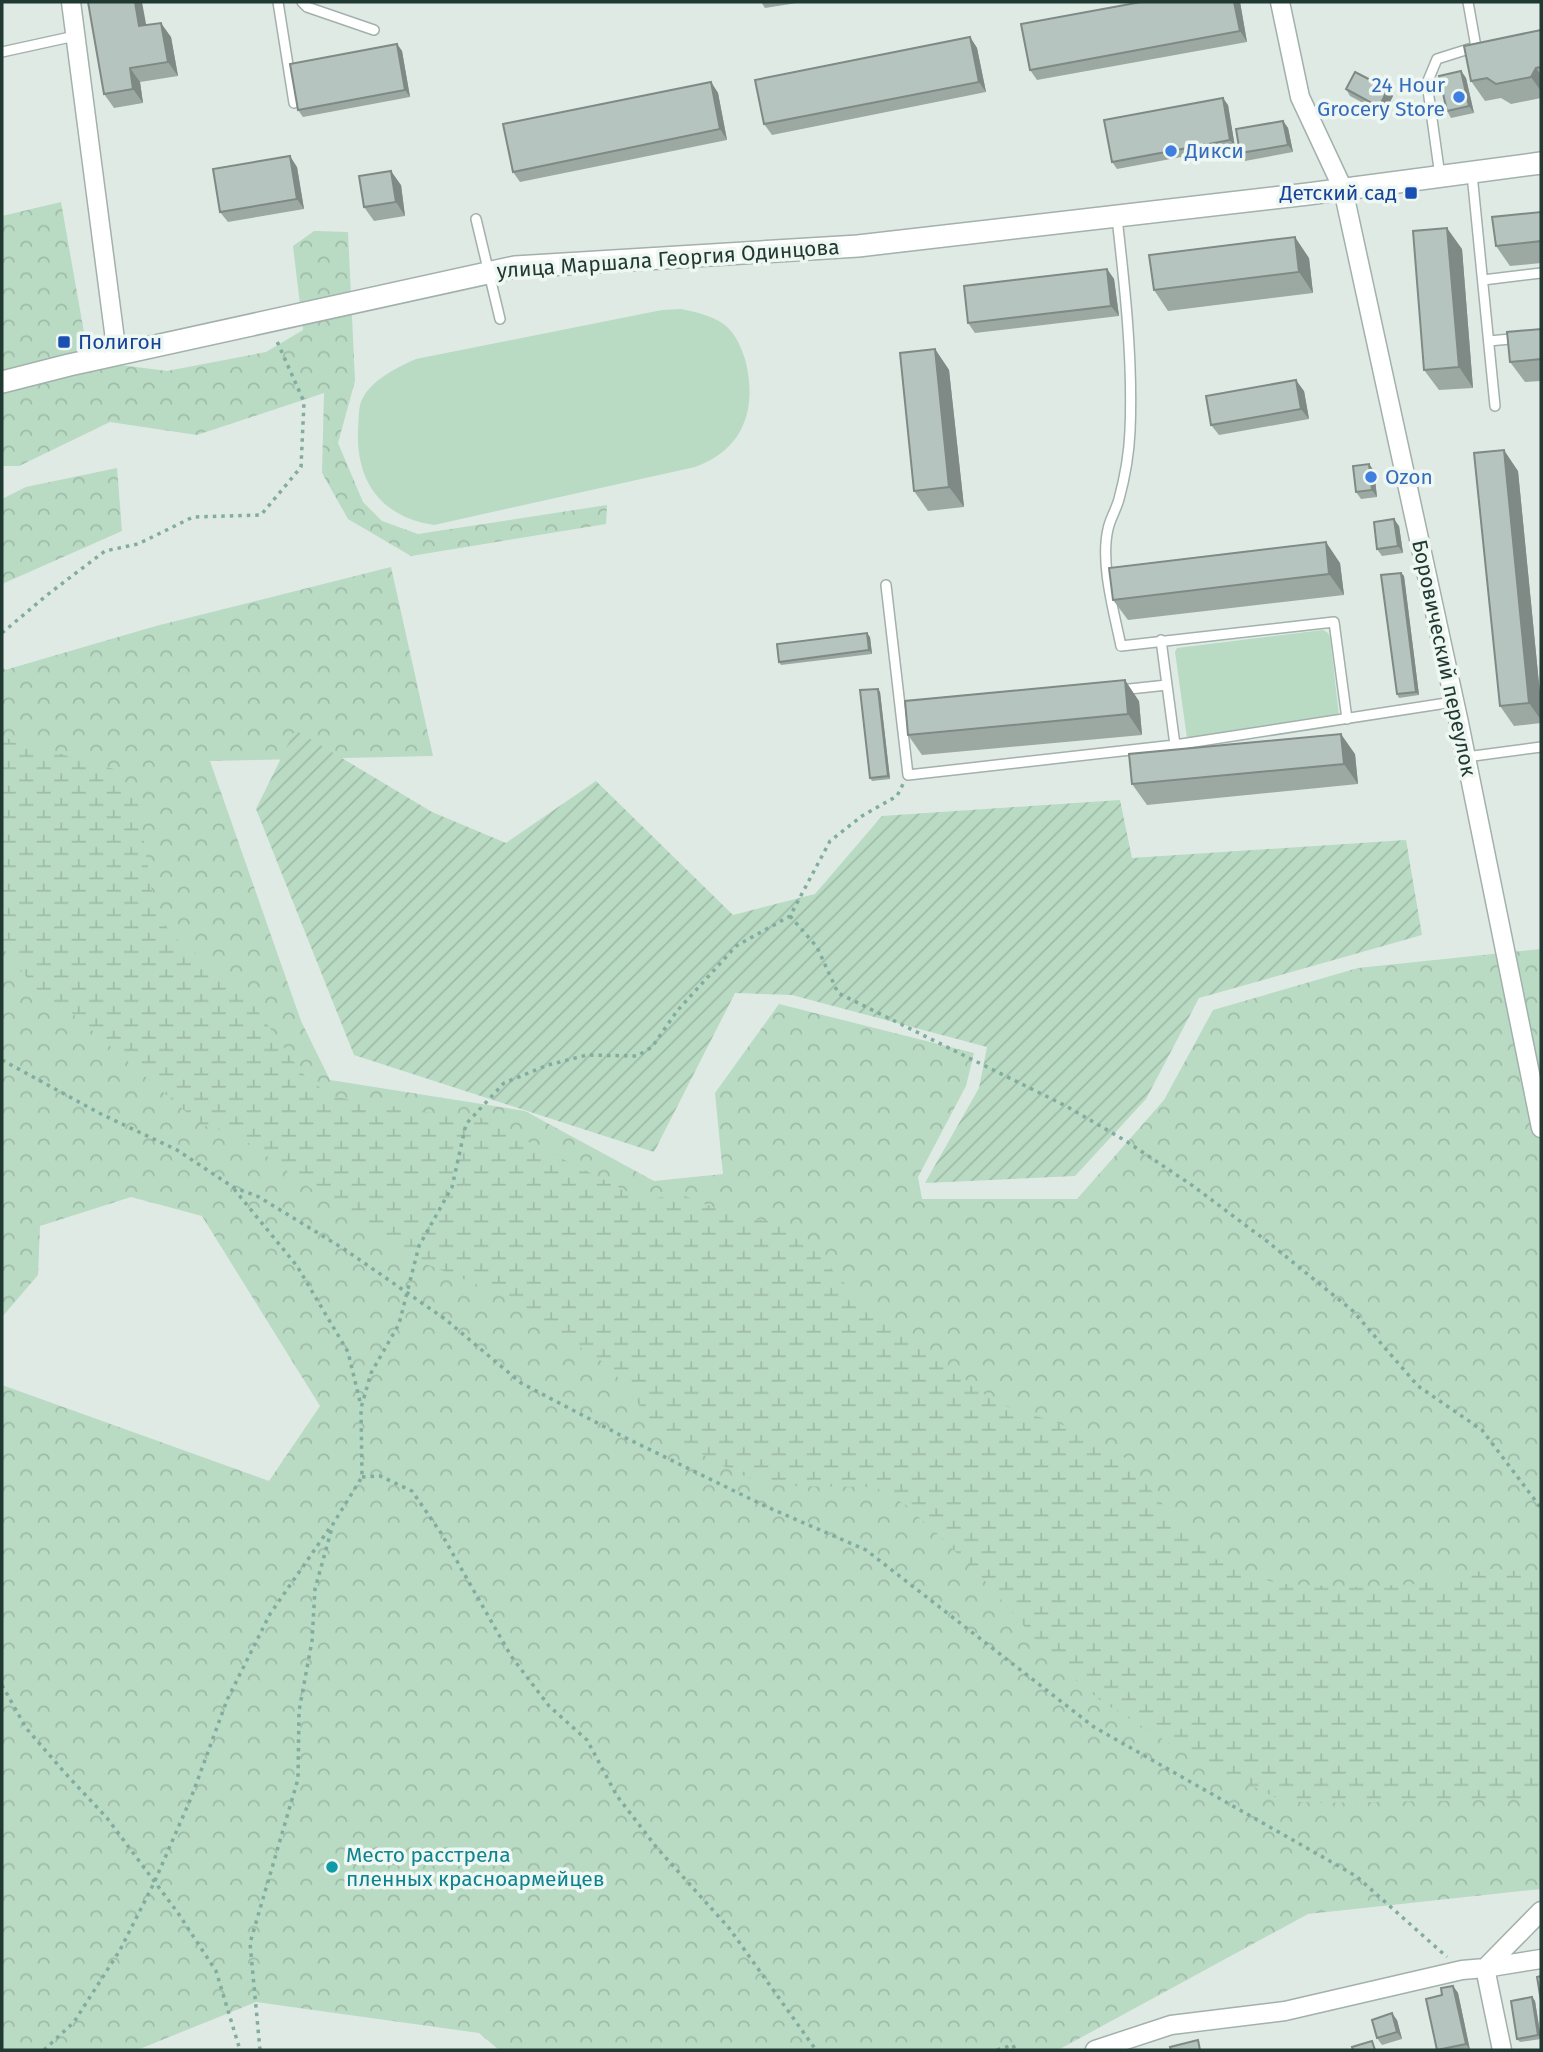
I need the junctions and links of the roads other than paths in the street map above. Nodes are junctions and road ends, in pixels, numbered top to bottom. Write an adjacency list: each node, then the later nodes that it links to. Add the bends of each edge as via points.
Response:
1 (71, 2): 7 (street)
2 (278, 2): 11 (lane)
3 (302, 2): 6 (lane, via 307,8)
4 (1280, 2): 15 (street, Боровический переулок, via 1300,97)
5 (1468, 2): 9 (lane)
6 (374, 30)
7 (75, 36): 10 (lane); 24 (street)
8 (1489, 45): 9 (lane)
9 (1476, 47): 14 (lane, via 1437,59 1427,83)
10 (2, 52)
11 (294, 103)
12 (1541, 163): 13 (street, улица Маршала Георгия Одинцова)
13 (1472, 172): 14 (street, улица Маршала Георгия Одинцова); 20 (lane)
14 (1440, 176): 15 (street, улица Маршала Георгия Одинцова)
15 (1343, 189): 16 (street, улица Маршала Георгия Одинцова); 31 (street, Боровический переулок)
16 (1117, 216): 18 (street, улица Маршала Георгия Одинцова, via 858,246); 28 (lane, via 1127,306 1130,432 1119,500 1107,531 1109,584 1121,646)
17 (476, 219): 18 (lane)
18 (489, 271): 21 (lane); 24 (street, улица Маршала Георгия Одинцова)
19 (1541, 273): 20 (lane)
20 (1483, 280): 23 (lane)
21 (500, 319)
22 (1541, 336): 23 (lane)
23 (1489, 341): 26 (lane)
24 (117, 355): 25 (street, улица Маршала Георгия Одинцова)
25 (2, 382)
26 (1495, 406)
27 (886, 584): 33 (lane)
28 (1161, 640): 29 (lane); 34 (lane, via 1334,622)
29 (1167, 685): 30 (lane); 35 (lane)
30 (1114, 691)
31 (1452, 702): 34 (lane); 37 (street, Боровический переулок)
32 (912, 713): 33 (lane)
33 (899, 714): 35 (lane, via 908,775)
34 (1347, 719): 35 (lane)
35 (1175, 745)
36 (1541, 747): 37 (lane)
37 (1466, 757): 38 (street, Боровический переулок)
38 (1541, 1128)
39 (1541, 1911): 41 (street)
40 (1541, 1959): 41 (street)
41 (1485, 1968): 42 (street, via 1285,2011 1171,2025); 43 (street)
42 (1095, 2050)
43 (1502, 2050)

